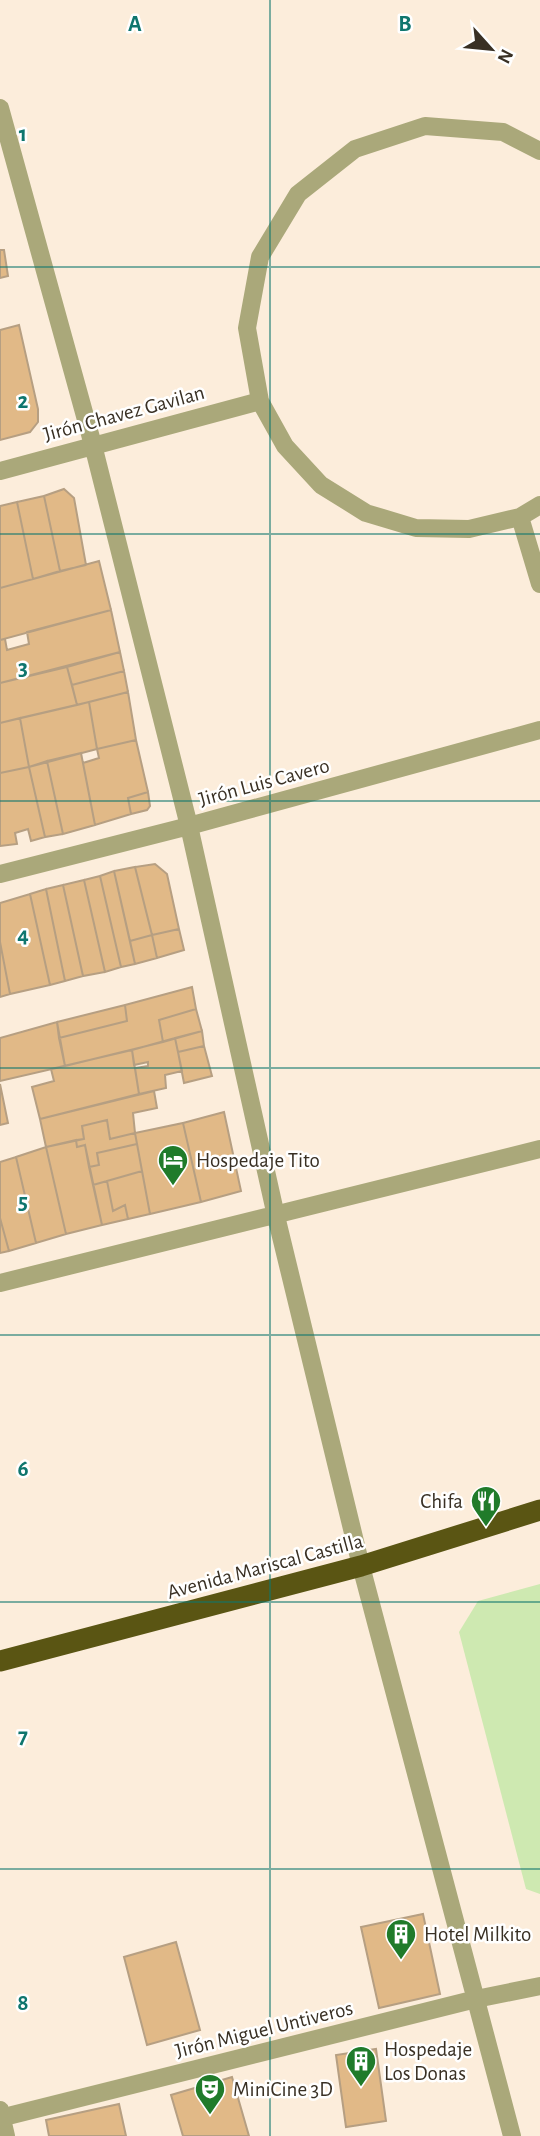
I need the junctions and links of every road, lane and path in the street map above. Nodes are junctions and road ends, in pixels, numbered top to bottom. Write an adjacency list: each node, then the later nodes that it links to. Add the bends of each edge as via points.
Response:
1 (0, 108): 4 (street)
2 (540, 150): 3 (street, via 503,132 425,126 355,149 298,194 260,257 247,328)
3 (260, 401): 4 (street, Jirón Chavez Gavilan); 7 (street, via 285,446 321,485 366,513 416,528 469,529)
4 (93, 444): 5 (street, Jirón Chavez Gavilan); 10 (street)
5 (0, 471)
6 (540, 505): 7 (street)
7 (520, 517): 8 (street)
8 (540, 584)
9 (540, 730): 10 (street, Jirón Luis Cavero)
10 (189, 826): 11 (street, Jirón Luis Cavero); 13 (street)
11 (0, 874)
12 (540, 1149): 13 (street)
13 (276, 1216): 14 (street); 16 (street)
14 (0, 1283)
15 (540, 1510): 16 (highway, Avenida Mariscal Castilla)
16 (361, 1566): 17 (highway, Avenida Mariscal Castilla); 19 (street)
17 (0, 1661)
18 (540, 1986): 19 (street, Jirón Miguel Untiveros)
19 (476, 1999): 20 (street, Jirón Miguel Untiveros); 22 (street)
20 (1, 2115): 21 (street)
21 (6, 2136)
22 (512, 2136)

